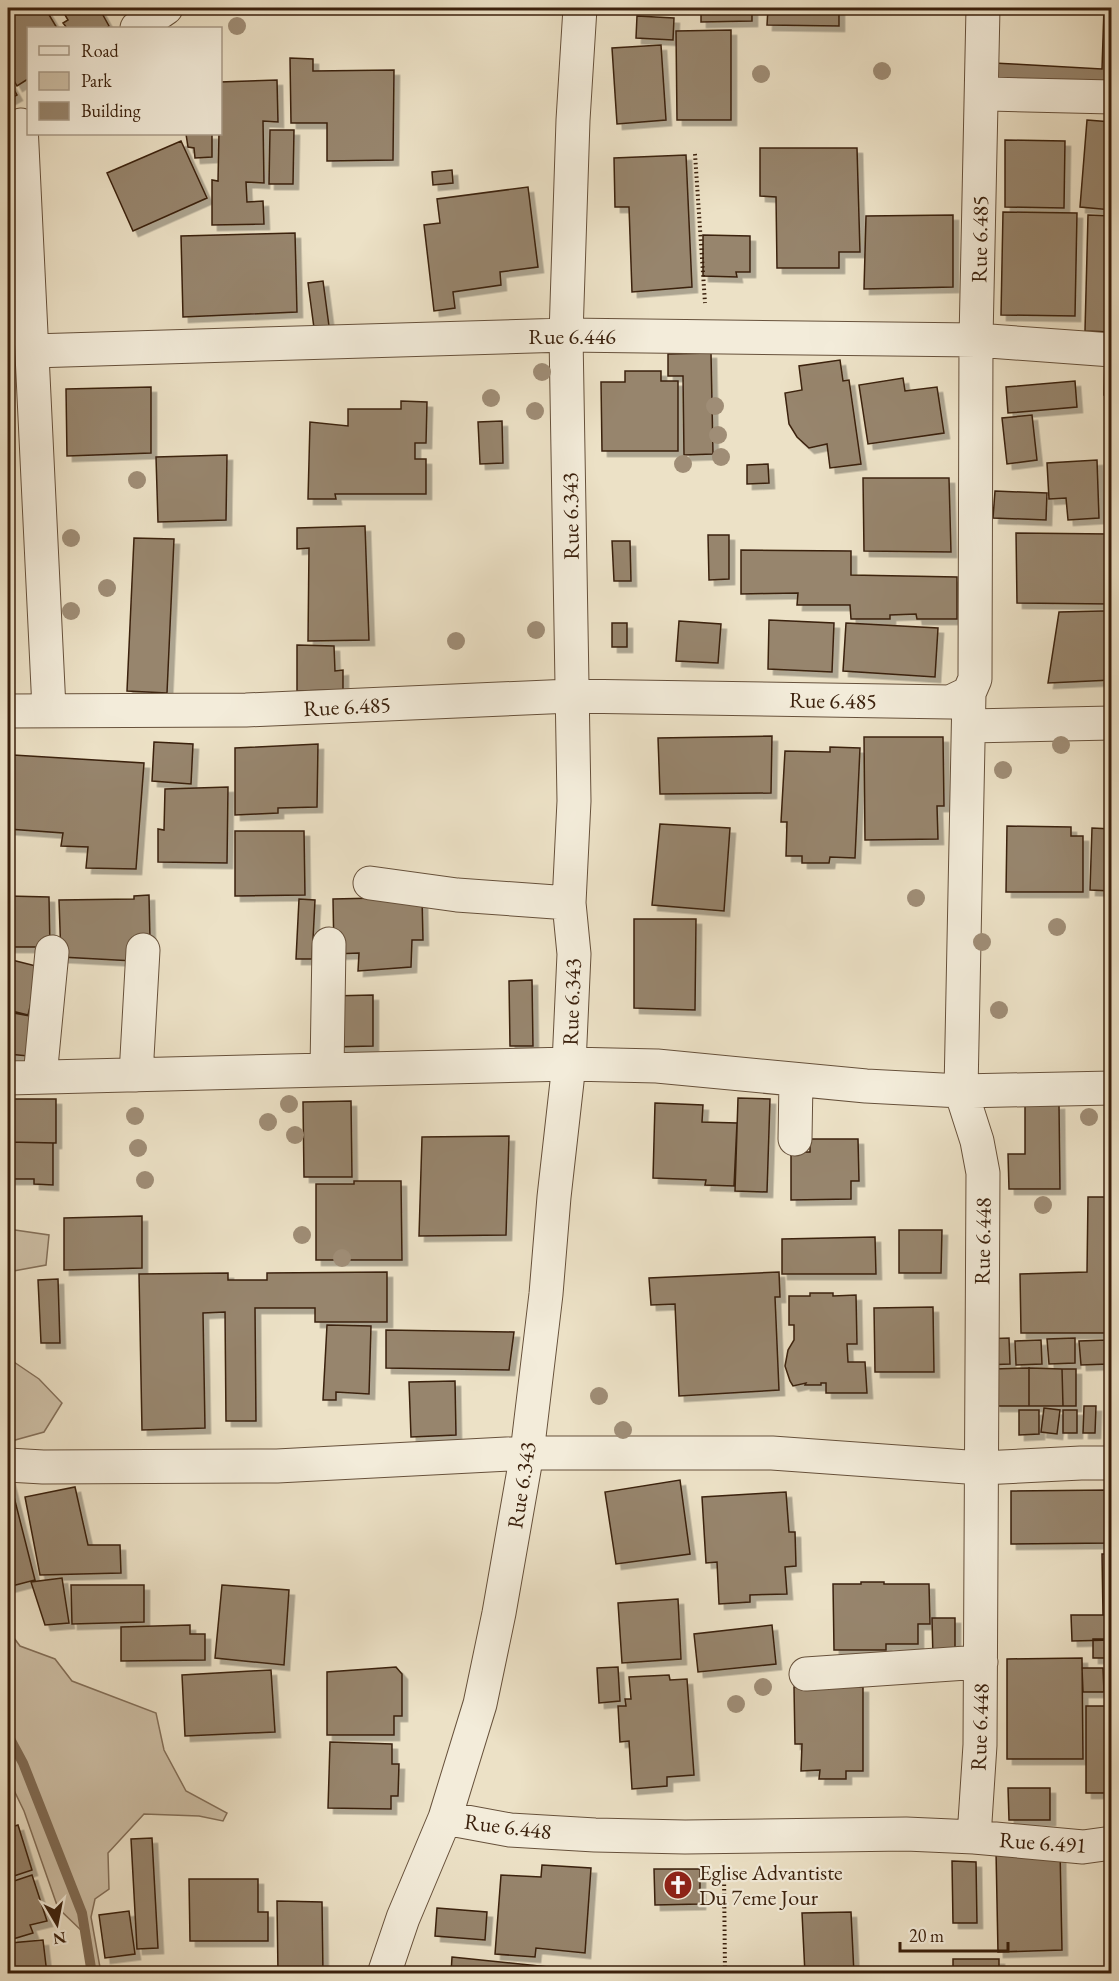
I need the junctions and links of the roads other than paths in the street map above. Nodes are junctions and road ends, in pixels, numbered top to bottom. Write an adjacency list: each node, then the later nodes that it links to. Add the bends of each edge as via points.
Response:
1 (166, 8): 4 (street)
2 (580, 8): 8 (street, Rue 6.343)
3 (983, 8): 5 (street, Rue 6.485)
4 (138, 27)
5 (982, 92): 6 (street); 9 (street, Rue 6.485)
6 (1112, 97)
7 (19, 126): 11 (street)
8 (566, 335): 9 (street, Rue 6.446); 11 (street, Rue 6.446); 13 (street, Rue 6.343)
9 (976, 340): 10 (street, Rue 6.446); 12 (street, Rue 6.485, via 975,679)
10 (1112, 350)
11 (32, 351): 14 (street)
12 (969, 693): 13 (street, Rue 6.485, via 950,702); 17 (street, Rue 6.448)
13 (571, 696): 14 (street, Rue 6.485, via 246,710); 19 (street, Rue 6.343, via 574,801)
14 (49, 709): 15 (street, Rue 6.485)
15 (8, 711)
16 (1112, 723): 17 (street)
17 (969, 726): 30 (street, Rue 6.448)
18 (370, 883): 19 (street, via 457,895)
19 (569, 903): 23 (street, Rue 6.343, via 574,954)
20 (329, 944): 24 (street)
21 (143, 950): 25 (street)
22 (52, 952): 26 (street)
23 (568, 1064): 24 (street); 28 (street, via 657,1066); 32 (street, Rue 6.343)
24 (327, 1070): 25 (street)
25 (136, 1075): 26 (street)
26 (40, 1077): 27 (street)
27 (8, 1078)
28 (796, 1080): 30 (street); 31 (street)
29 (1112, 1088): 30 (street)
30 (961, 1091): 35 (street, Rue 6.448, via 983,1173)
31 (795, 1139)
32 (527, 1453): 34 (street, via 278,1466); 35 (street, via 772,1453); 38 (street, Rue 6.343, via 480,1704)
33 (1112, 1463): 35 (street)
34 (8, 1465)
35 (981, 1468): 36 (street, Rue 6.448)
36 (981, 1662): 37 (street); 39 (street, Rue 6.448)
37 (806, 1674)
38 (445, 1818): 39 (street, Rue 6.448, via 510,1830 595,1835); 41 (street, Rue 6.343)
39 (974, 1837): 40 (street, Rue 6.491, via 1083,1847)
40 (1112, 1844)
41 (384, 1974)

